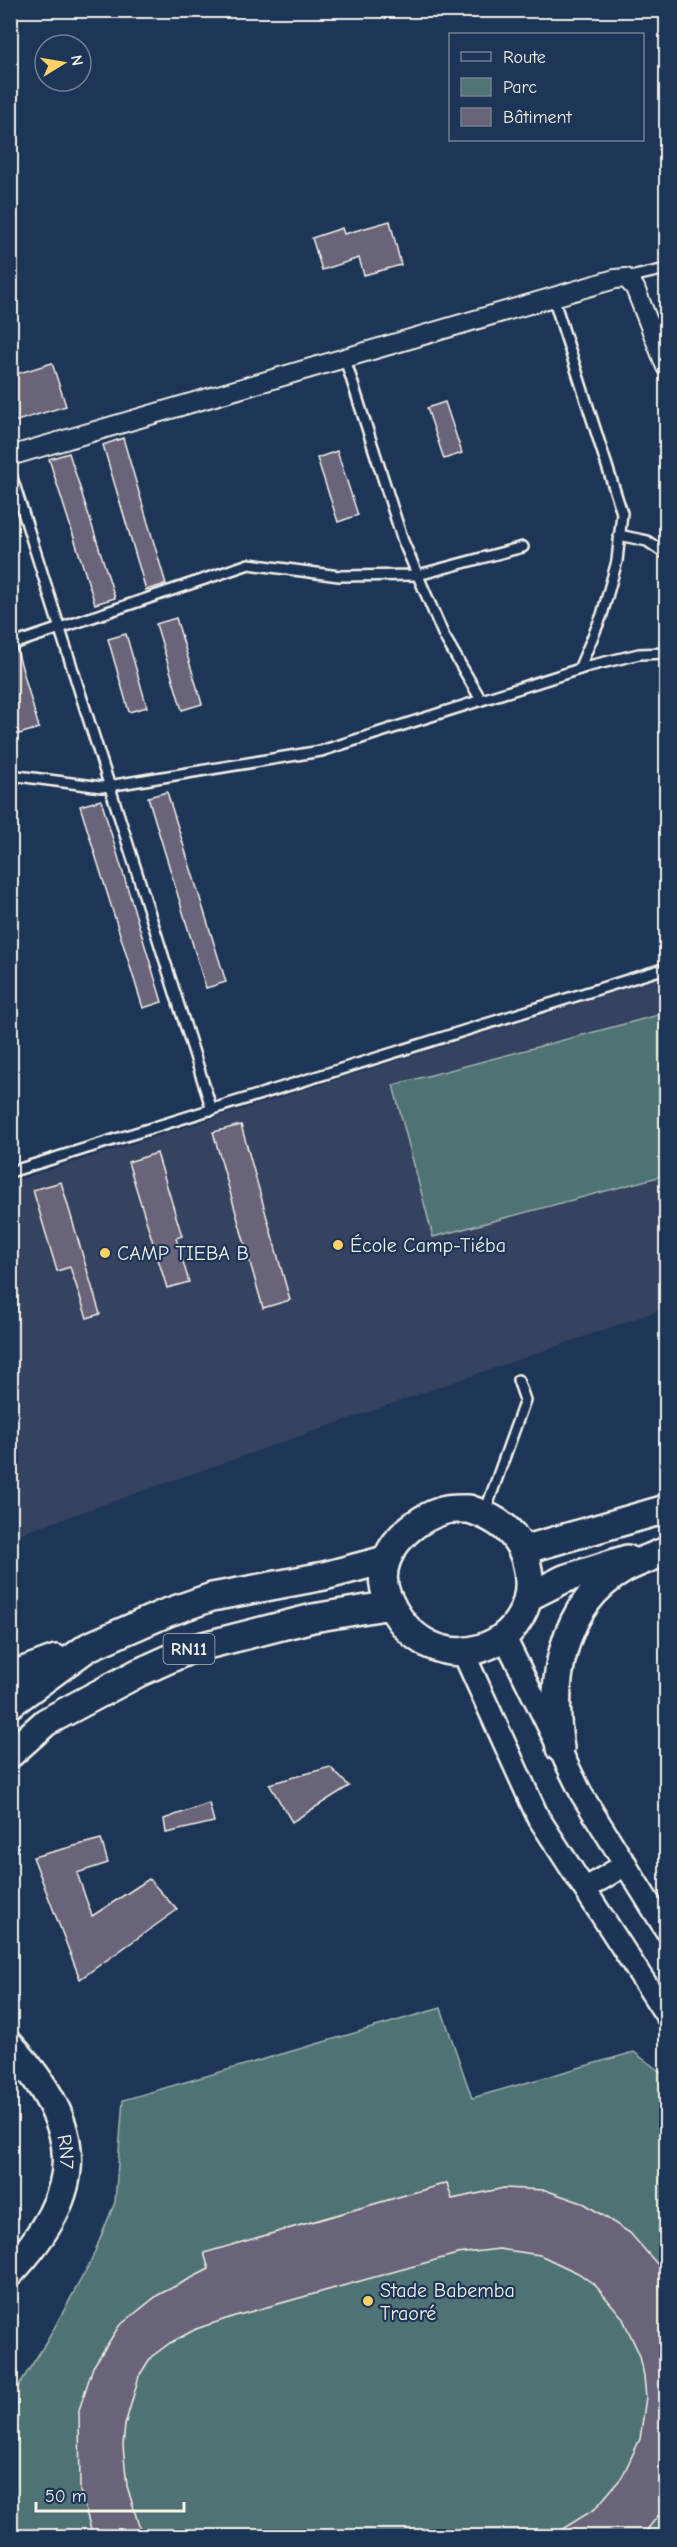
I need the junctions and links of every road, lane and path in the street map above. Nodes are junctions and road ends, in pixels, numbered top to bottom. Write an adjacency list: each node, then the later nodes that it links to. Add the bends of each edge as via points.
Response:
1 (666, 269): 2 (lane)
2 (626, 278): 3 (street); 5 (street, via 635,288)
3 (553, 297): 4 (street); 8 (lane, via 622,513)
4 (345, 359): 6 (street); 11 (lane, via 403,542)
5 (666, 367)
6 (10, 456)
7 (10, 471): 12 (lane)
8 (619, 535): 10 (lane, via 647,541); 15 (lane, via 617,561 602,615)
9 (523, 547): 11 (lane)
10 (666, 554)
11 (418, 575): 12 (lane, via 339,576 249,564); 16 (lane, via 444,636)
12 (60, 628): 13 (lane); 18 (lane)
13 (10, 645)
14 (666, 653): 15 (lane, via 639,654)
15 (579, 669): 16 (lane)
16 (482, 700): 18 (lane, via 321,752)
17 (10, 775): 18 (lane)
18 (110, 786): 20 (lane)
19 (666, 968): 20 (lane)
20 (212, 1110): 21 (lane)
21 (10, 1172)
22 (518, 1380): 24 (lane, via 525,1400)
23 (666, 1509): 26 (main road)
24 (484, 1514): 26 (main road, via 512,1532); 27 (main road, via 469,1509 444,1510 422,1518 403,1534)
25 (666, 1549): 28 (main road, via 564,1579); 35 (main road, via 623,1569 588,1601 577,1619 557,1677 555,1720)
26 (523, 1550): 28 (main road, via 530,1575)
27 (385, 1560): 29 (main road, via 383,1586); 31 (main road, RN11, via 212,1597)
28 (528, 1597): 30 (main road, via 519,1618)
29 (391, 1605): 32 (main road, via 403,1626 420,1641 441,1650); 36 (main road, RN11, via 313,1618 191,1648 46,1722)
30 (504, 1636): 32 (main road, via 485,1647); 35 (street)
31 (88, 1647): 33 (main road, RN11); 34 (main road, RN11)
32 (463, 1652): 38 (street, via 538,1817)
33 (10, 1676)
34 (10, 1704)
35 (560, 1748): 37 (street, via 582,1795)
36 (10, 1754)
37 (626, 1864): 38 (street); 39 (street)
38 (585, 1889): 40 (street)
39 (666, 1930)
40 (666, 2015)
41 (10, 2046): 42 (highway, RN7, via 58,2110 69,2157 67,2180 51,2221)
42 (14, 2266)

